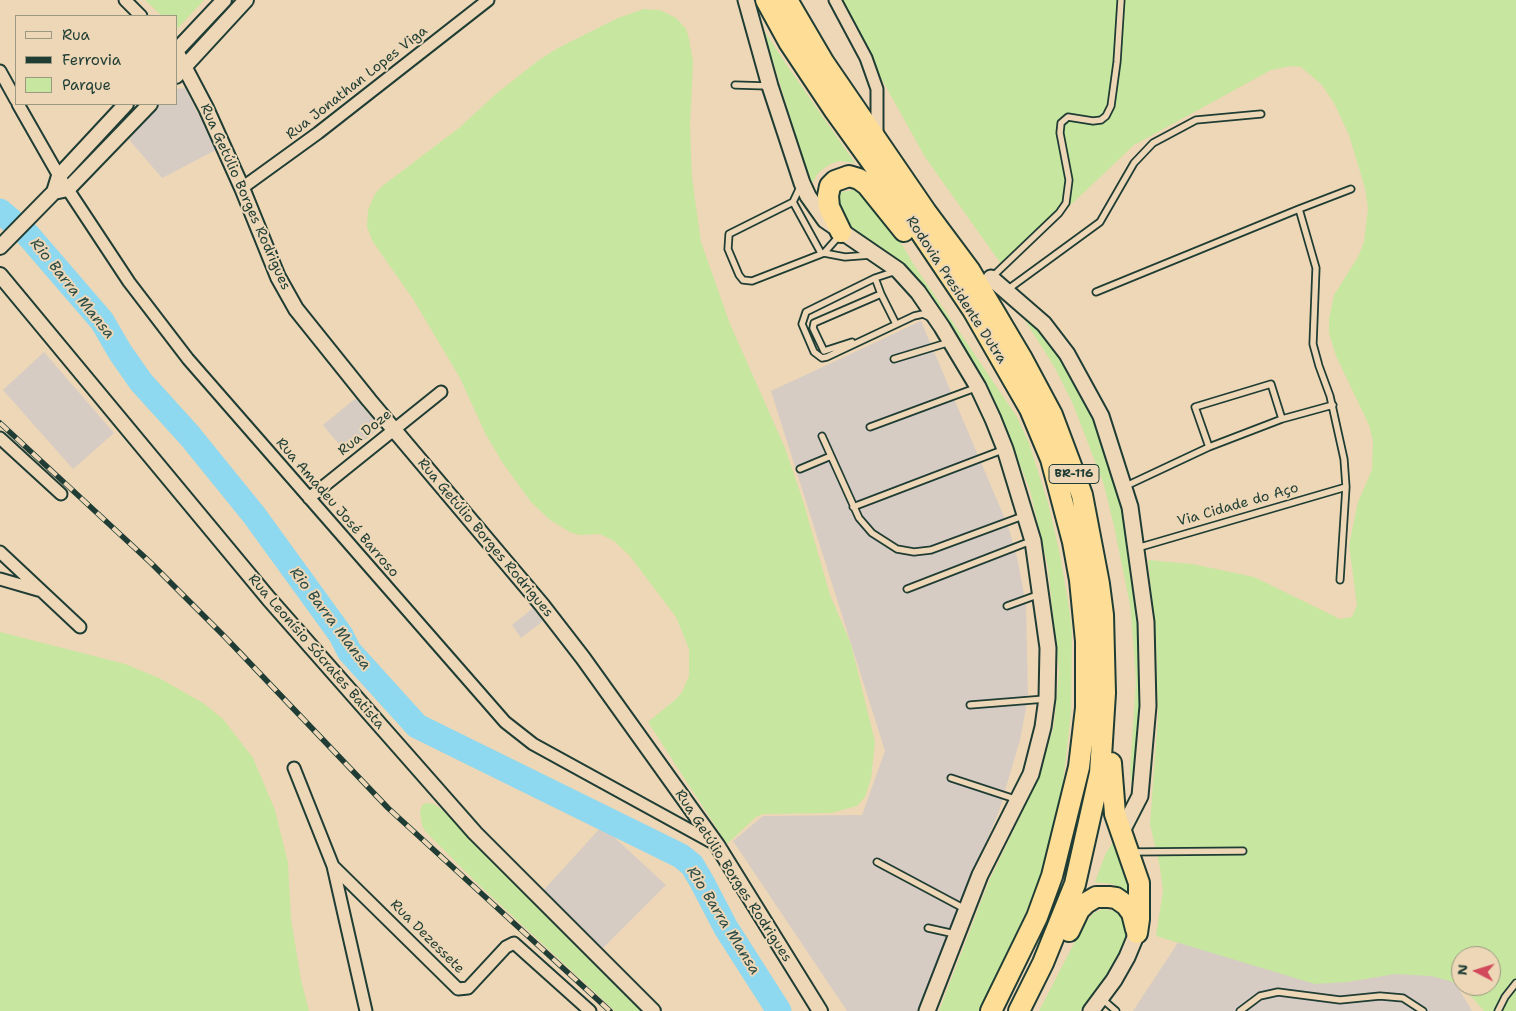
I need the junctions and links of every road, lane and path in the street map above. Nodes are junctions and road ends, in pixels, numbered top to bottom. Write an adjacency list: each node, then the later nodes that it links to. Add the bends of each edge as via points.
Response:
1 (125, 0): 10 (street)
2 (224, 0): 11 (street)
3 (246, 0): 12 (street)
4 (488, 0): 24 (street, Rua Jonathan Lopes Viga)
5 (746, 0): 15 (main road)
6 (766, 0): 78 (highway, Rodovia Presidente Dutra / BR-116, via 834,111 973,310 1030,409 1051,459 1080,580 1086,641)
7 (787, 0): 21 (highway, Rodovia Presidente Dutra / BR-116, via 824,63)
8 (835, 0): 21 (street, via 866,58 877,88)
9 (1121, 0): 38 (lane, via 1111,106 1101,120 1068,117 1061,124 1069,180 1066,203)
10 (140, 15)
11 (178, 49)
12 (181, 71): 24 (street, Rua Getúlio Borges Rodrigues)
13 (0, 72): 16 (street)
14 (735, 85): 15 (lane)
15 (770, 86): 23 (main road)
16 (15, 98)
17 (19, 105): 22 (street, Rua Amadeu José Barroso)
18 (125, 105): 22 (street)
19 (149, 105): 25 (street)
20 (1261, 114): 39 (lane, via 1196,120 1153,143 1134,163 1100,222)
21 (877, 141): 30 (highway, Rodovia Presidente Dutra / BR-116)
22 (60, 176): 25 (street, Rua Amadeu José Barroso); 27 (street)
23 (802, 183): 28 (lane); 31 (main road, via 816,210)
24 (242, 188): 51 (street, Rua Getúlio Borges Rodrigues, via 278,277 296,309)
25 (68, 189): 27 (street); 62 (street, Rua Amadeu José Barroso, via 129,282 188,359)
26 (1351, 189): 29 (lane)
27 (52, 194): 32 (street)
28 (792, 202): 33 (lane); 33 (lane, via 729,234 728,249 739,275 746,281 752,280)
29 (1300, 209): 40 (lane); 49 (lane, via 1316,268 1313,344)
30 (926, 212): 38 (highway, via 950,227); 65 (highway, Rodovia Presidente Dutra / BR-116, via 970,271 1022,357 1052,415 1082,495)
31 (841, 232): 33 (lane, via 835,243); 34 (main road); 78 (highway, BR-116, via 829,208 829,190 844,176 854,177 867,185 886,207 933,272 980,340 1024,419 1046,476 1070,587)
32 (1, 246)
33 (822, 253): 34 (lane, via 845,257)
34 (874, 254): 35 (main road)
35 (898, 270): 37 (lane); 43 (main road)
36 (0, 275): 98 (street, Rua Leonísio Sócrates Batista, via 269,599 469,825)
37 (875, 278): 41 (lane); 44 (lane, via 806,312 802,319 814,352 822,358)
38 (991, 278): 39 (main road)
39 (1005, 292): 60 (main road, via 1044,324 1067,354 1101,416)
40 (1096, 292)
41 (881, 294): 42 (lane); 44 (lane, via 816,320 813,325 824,352)
42 (896, 324): 43 (lane, via 924,314); 44 (lane)
43 (942, 327): 45 (main road)
44 (868, 338)
45 (951, 342): 46 (lane); 47 (main road)
46 (894, 359)
47 (978, 387): 52 (lane); 56 (main road)
48 (441, 392): 51 (street, Rua Doze)
49 (1332, 405): 50 (lane); 59 (lane, via 1343,447)
50 (1282, 419): 55 (lane); 55 (lane, via 1271,384 1195,407)
51 (394, 428): 62 (street, Rua Doze); 83 (street, Rua Getúlio Borges Rodrigues, via 542,605)
52 (870, 428)
53 (822, 436): 57 (lane)
54 (0, 438): 61 (street)
55 (1209, 447): 60 (lane)
56 (1005, 449): 63 (lane); 64 (main road)
57 (831, 456): 58 (lane); 63 (lane)
58 (800, 469)
59 (1346, 486): 67 (lane, Via Cidade do Aço); 70 (lane)
60 (1125, 487): 67 (main road)
61 (61, 494)
62 (309, 498): 83 (street, Rua Amadeu José Barroso, via 505,722 532,744)
63 (852, 507): 64 (lane, via 876,536 897,549 914,552 936,549)
64 (1026, 515): 66 (main road)
65 (1090, 531): 82 (highway, BR-116, via 1110,598 1114,664 1110,775 1115,814); 102 (highway, Rodovia Presidente Dutra / BR-116, via 1103,616 1105,693 1100,774 1076,884)
66 (1033, 541): 72 (lane); 73 (main road)
67 (1137, 548): 82 (main road, via 1146,622 1148,706 1140,796)
68 (0, 552): 71 (street)
69 (0, 579): 71 (street)
70 (1340, 580)
71 (40, 590): 75 (street)
72 (907, 590)
73 (1042, 593): 74 (lane); 76 (main road, via 1048,648)
74 (1007, 606)
75 (80, 627)
76 (1047, 698): 77 (lane); 81 (main road, via 1038,749)
77 (970, 705)
78 (1083, 739): 101 (highway, Rodovia Presidente Dutra / BR-116, via 1066,827 1052,876 1037,917)
79 (294, 768): 87 (street)
80 (951, 778): 81 (lane)
81 (1019, 800): 90 (main road, via 980,875)
82 (1122, 833): 85 (highway, BR-116)
83 (717, 845): 99 (street, Rua Getúlio Borges Rodrigues)
84 (1243, 851): 85 (lane)
85 (1129, 852): 92 (highway, BR-116, via 1138,883 1140,919)
86 (877, 862): 90 (lane)
87 (333, 866): 88 (street, Rua Dezessete); 89 (street)
88 (361, 893): 89 (street); 97 (street, Rua Dezessete, via 458,989 468,988 506,947 514,943)
89 (342, 904): 96 (street)
90 (967, 910): 93 (main road)
91 (928, 928): 93 (lane)
92 (1137, 933): 95 (main road, via 1127,957); 103 (highway, via 1132,913 1116,898 1096,897 1086,903 1079,910)
93 (957, 935): 100 (main road)
94 (1516, 983): 108 (lane)
95 (1101, 998): 104 (main road); 105 (lane)
96 (366, 1011)
97 (590, 1011)
98 (653, 1011)
99 (820, 1011)
100 (927, 1011)
101 (991, 1011)
102 (1019, 1011)
103 (1029, 1011)
104 (1091, 1011)
105 (1116, 1011)
106 (1240, 1011): 107 (lane, via 1260,996 1278,992 1340,1000 1380,996 1403,998)
107 (1423, 1011)
108 (1498, 1011)

